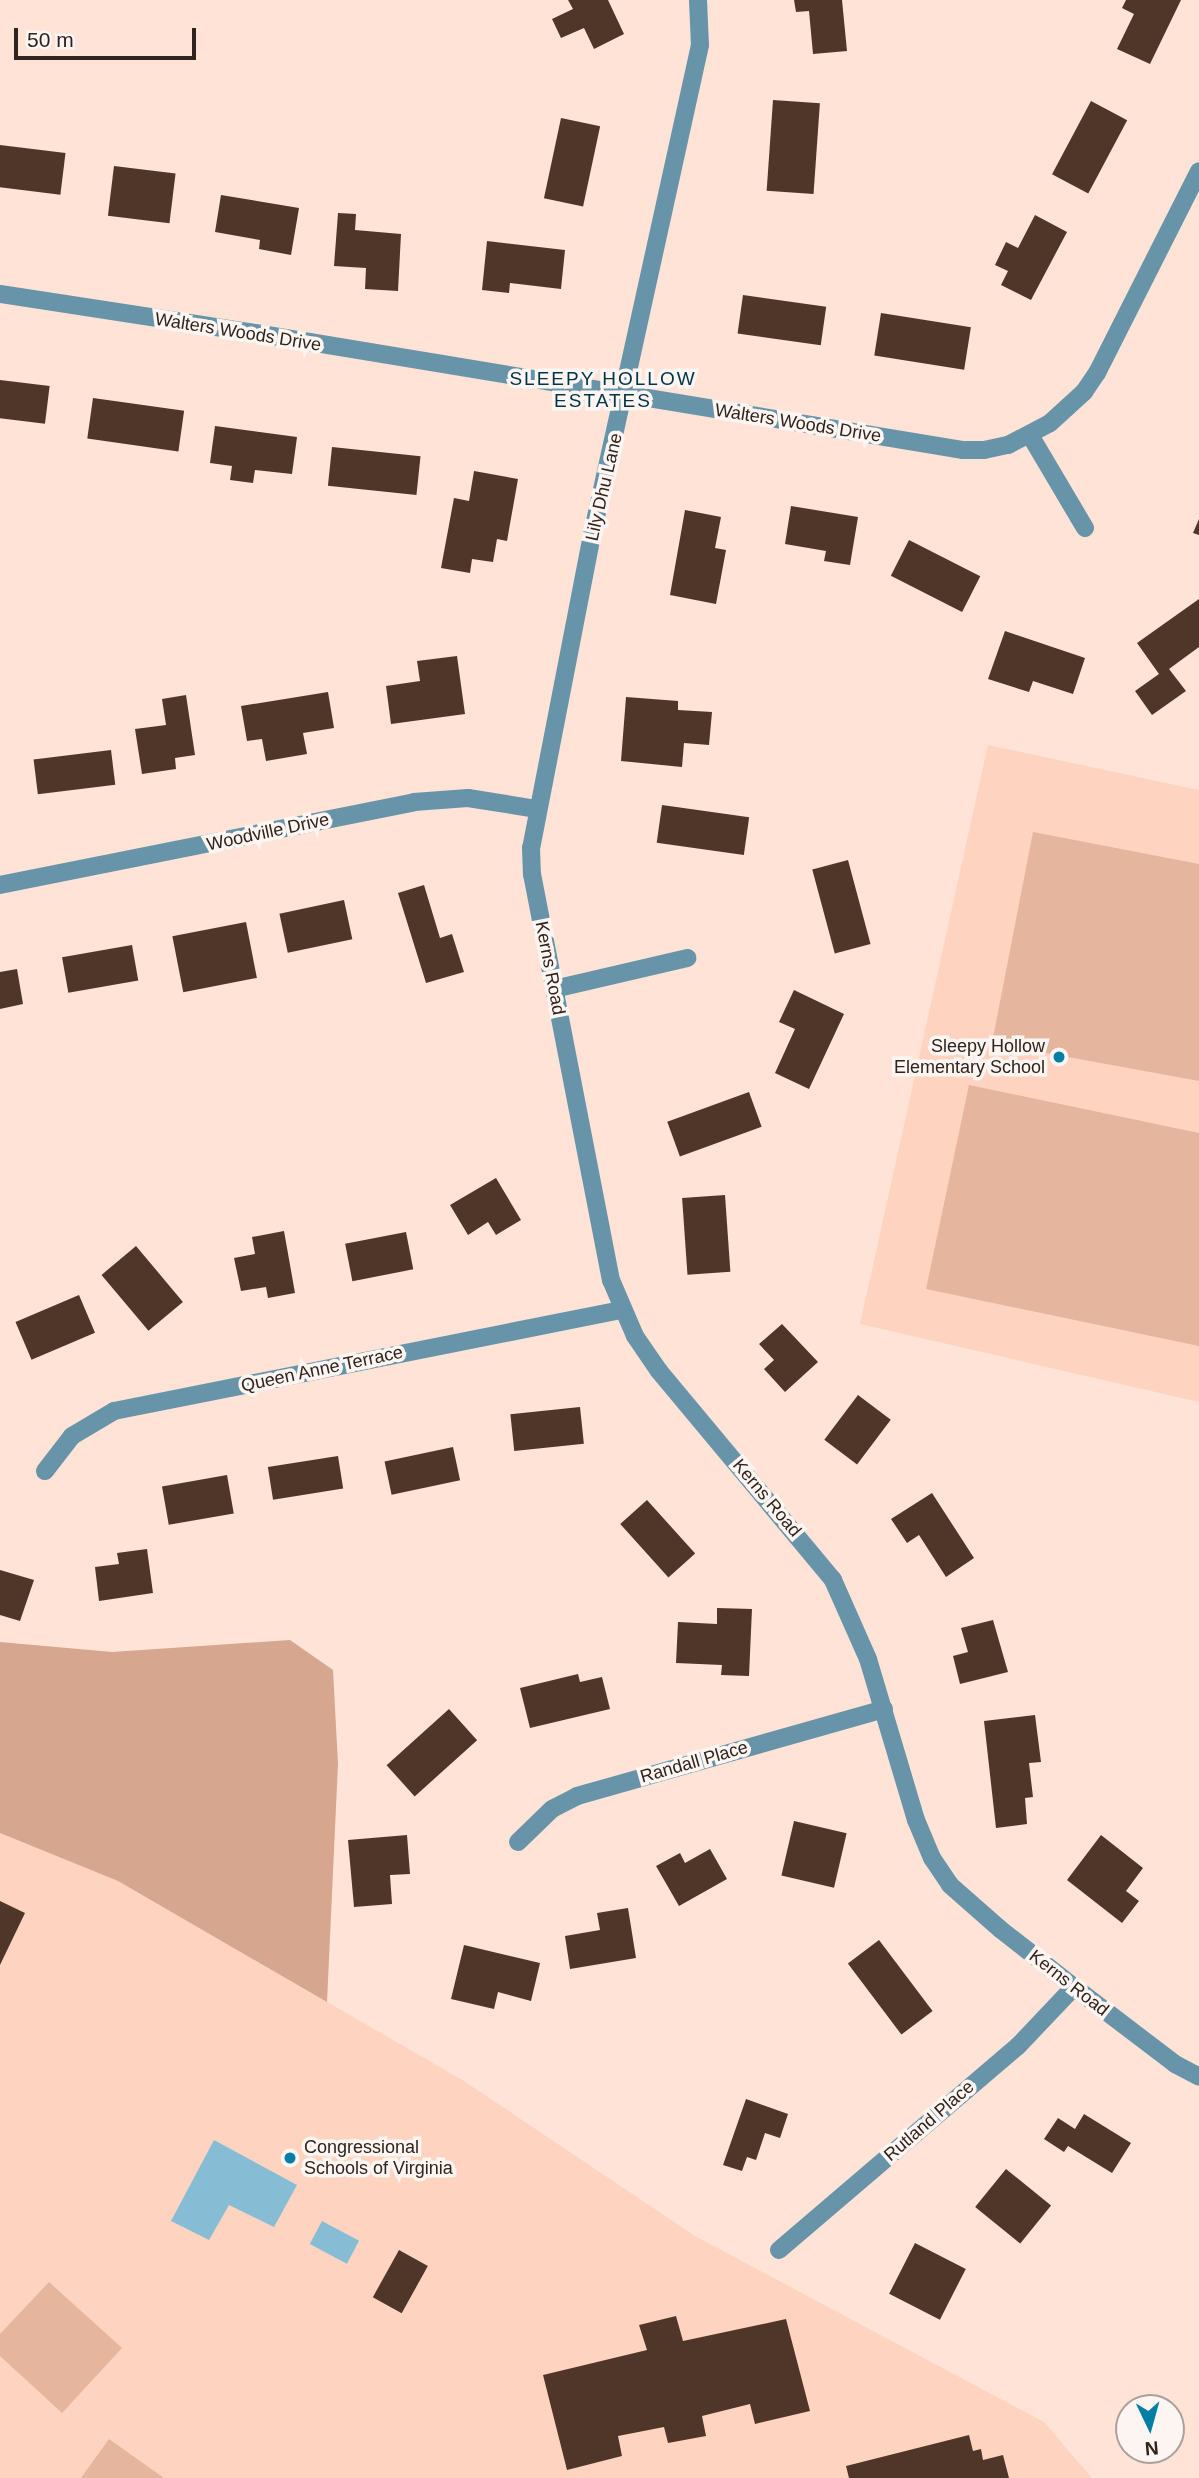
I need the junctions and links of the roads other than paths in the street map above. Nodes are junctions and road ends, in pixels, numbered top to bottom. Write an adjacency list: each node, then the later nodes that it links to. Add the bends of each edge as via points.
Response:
1 (698, 0): 4 (street, Lily Dhu Lane, via 699,46)
2 (1199, 171): 5 (street, Walters Woods Drive, via 1097,373 1069,408)
3 (0, 294): 4 (street, Walters Woods Drive)
4 (625, 395): 5 (street, Walters Woods Drive, via 963,450 996,447); 7 (street, Lily Dhu Lane)
5 (1030, 435): 6 (street)
6 (1085, 528)
7 (537, 809): 8 (street, Woodville Drive, via 468,798 414,802); 10 (street, Kerns Road, via 532,874)
8 (0, 885)
9 (687, 958): 10 (street)
10 (554, 989): 11 (street, Kerns Road, via 611,1280)
11 (621, 1310): 12 (street, Queen Anne Terrace, via 114,1411 72,1436); 13 (street, Kerns Road, via 659,1371 833,1580)
12 (46, 1471)
13 (884, 1709): 14 (street, Randall Place, via 577,1796 552,1809); 15 (street, Kerns Road, via 916,1820 944,1876 965,1899)
14 (519, 1842)
15 (1074, 1987): 16 (street, Kerns Road); 17 (street, Rutland Place, via 1018,2046)
16 (1199, 2077)
17 (779, 2250)

